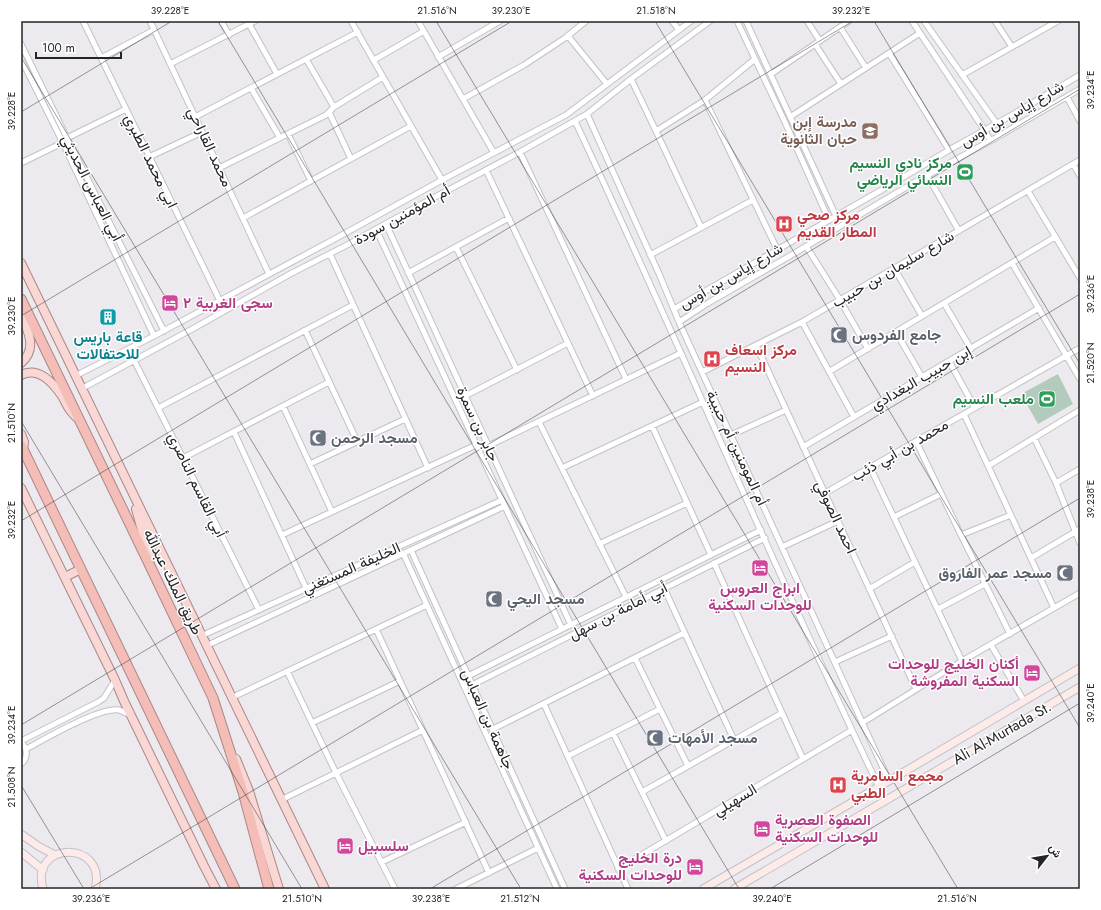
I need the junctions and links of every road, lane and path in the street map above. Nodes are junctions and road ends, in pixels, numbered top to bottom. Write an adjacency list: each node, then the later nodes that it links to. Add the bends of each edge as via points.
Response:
1 (83, 21): 33 (street, ابي محمد الطبري)
2 (150, 21): 21 (street, محمد القاراحي)
3 (221, 21): 26 (street)
4 (351, 21): 23 (street)
5 (418, 21): 24 (street)
6 (586, 21): 27 (street)
7 (672, 21): 22 (street)
8 (691, 21): 22 (street, أم المؤمنين سودة)
9 (710, 21): 45 (street, أم المؤمنين سودة)
10 (737, 21): 36 (street)
11 (746, 21): 41 (street)
12 (807, 21): 28 (street)
13 (849, 21): 20 (street)
14 (912, 21): 25 (street)
15 (924, 21): 42 (street)
16 (995, 21): 30 (street)
17 (1058, 21): 30 (street)
18 (252, 22): 26 (street); 40 (street)
19 (497, 22): 32 (street)
20 (840, 27): 28 (street); 39 (street)
21 (154, 30): 33 (street); 38 (street, محمد القاراحي)
22 (679, 30): 46 (street, أم المؤمنين سودة)
23 (358, 32): 35 (street); 37 (street)
24 (424, 32): 32 (street); 37 (street)
25 (920, 33): 31 (street); 64 (street)
26 (229, 35): 38 (street)
27 (568, 36): 46 (street); 51 (street, via 524,65)
28 (818, 42): 41 (street); 47 (street)
29 (21, 44): 67 (street, أبي العباس الحديثي)
30 (1012, 47): 42 (street)
31 (889, 53): 39 (street); 71 (street)
32 (438, 57): 51 (street)
33 (101, 58): 54 (street, ابي محمد الطبري)
34 (21, 59): 70 (street, أبي العباس الحديثي)
35 (306, 59): 40 (street); 53 (street)
36 (755, 59): 52 (street); 90 (street)
37 (374, 60): 44 (street)
38 (170, 64): 57 (street, محمد القاراحي)
39 (866, 68): 47 (street)
40 (276, 74): 48 (street)
41 (771, 74): 58 (street)
42 (962, 75): 61 (street)
43 (1080, 75): 61 (street, شارع إياس بن أوس)
44 (383, 77): 53 (street); 62 (street)
45 (631, 79): 56 (street, أم المؤمنين سودة); 63 (street)
46 (607, 84): 73 (street, أم المؤمنين سودة, via 566,115)
47 (842, 84): 58 (street)
48 (251, 88): 57 (street); 68 (street)
49 (1080, 89): 50 (street, شارع إياس بن أوس)
50 (1066, 97): 60 (street); 69 (street, شارع إياس بن أوس)
51 (463, 99): 73 (street)
52 (705, 100): 63 (street); 86 (street)
53 (334, 107): 55 (street)
54 (126, 108): 67 (street); 74 (street, ابي محمد الطبري)
55 (329, 112): 66 (street); 75 (street)
56 (587, 114): 59 (street, أم المؤمنين سودة); 100 (street, أم المومنين أم حبيبة)
57 (195, 117): 65 (street, محمد القاراحي)
58 (790, 117): 87 (street)
59 (574, 121): 72 (street, أم المؤمنين سودة); 127 (street, أم المومنين أم حبيبة)
60 (1080, 121)
61 (997, 124): 64 (street, شارع إياس بن أوس)
62 (411, 126): 75 (street); 83 (street)
63 (656, 131): 92 (street)
64 (985, 131): 69 (street); 71 (street, شارع إياس بن أوس)
65 (202, 132): 74 (street); 79 (street, محمد القاراحي)
66 (288, 134): 68 (street); 84 (street)
67 (67, 138): 118 (street, أبي العباس الحديثي)
68 (280, 138): 79 (street)
69 (990, 140): 81 (street, شارع إياس بن أوس)
70 (62, 143): 77 (street); 121 (street, أبي العباس الحديثي)
71 (949, 150): 87 (street, شارع إياس بن أوس)
72 (520, 152): 80 (street, أم المؤمنين سودة); 139 (street)
73 (494, 153): 83 (street, أم المؤمنين سودة)
74 (149, 157): 109 (street, ابي محمد الطبري)
75 (351, 159): 84 (street)
76 (1080, 160): 78 (street, شارع سليمان بن حبيب)
77 (21, 163)
78 (1073, 164): 82 (street); 85 (street, شارع سليمان بن حبيب)
79 (219, 168): 88 (street, محمد القاراحي)
80 (486, 170): 89 (street); 91 (street, أم المؤمنين سودة)
81 (927, 175): 94 (street); 96 (street, شارع إياس بن أوس)
82 (1080, 176)
83 (442, 180): 105 (street, أم المؤمنين سودة)
84 (311, 181): 88 (street)
85 (1028, 191): 94 (street, شارع سليمان بن حبيب); 95 (street)
86 (753, 200): 92 (street); 98 (street)
87 (836, 216): 90 (street, شارع إياس بن أوس)
88 (243, 218): 105 (street, محمد القاراحي)
89 (509, 218): 97 (street); 122 (street)
90 (829, 220): 98 (street, شارع إياس بن أوس)
91 (386, 224): 93 (street, أم المؤمنين سودة); 104 (street, جابر بن سمرة)
92 (701, 228): 100 (street)
93 (376, 229): 99 (street, أم المؤمنين سودة); 162 (street, جابر بن سمرة)
94 (959, 231): 103 (street, شارع سليمان بن حبيب)
95 (1055, 237): 101 (street); 106 (street)
96 (806, 246): 108 (street); 116 (street, شارع إياس بن أوس)
97 (456, 247): 104 (street); 132 (street)
98 (777, 249): 113 (street, شارع إياس بن أوس)
99 (330, 254): 111 (street); 129 (street, أم المؤمنين سودة)
100 (650, 255): 113 (street, أم المومنين أم حبيبة)
101 (1012, 262): 110 (street); 112 (street)
102 (21, 263): 136 (main road)
103 (894, 268): 108 (street, شارع سليمان بن حبيب); 115 (street)
104 (408, 273): 142 (street, جابر بن سمرة)
105 (270, 274): 109 (street, أم المؤمنين سودة)
106 (1080, 278)
107 (21, 299): 153 (highway, طريق الملك عبدالله)
108 (840, 300): 117 (street, شارع سليمان بن حبيب); 124 (street)
109 (220, 301): 118 (street, أم المؤمنين سودة)
110 (944, 303): 115 (street); 126 (street)
111 (353, 305): 119 (street); 152 (street)
112 (1039, 308): 126 (street, إبن حبيب البغدادي); 128 (street)
113 (674, 309): 116 (street, أم المومنين أم حبيبة)
114 (21, 316): 131 (main road, via 26,325 30,344 26,359)
115 (922, 316): 120 (street)
116 (679, 322): 134 (street, أم المومنين أم حبيبة)
117 (802, 322): 123 (street, شارع سليمان بن حبيب); 133 (street)
118 (164, 330): 121 (street, أم المؤمنين سودة)
119 (306, 330): 140 (street); 146 (street)
120 (896, 332): 124 (street); 137 (street)
121 (154, 336): 136 (street, أم المؤمنين سودة)
122 (568, 343): 132 (street); 143 (street)
123 (756, 345): 134 (street, شارع سليمان بن حبيب); 148 (street, احمد الصوفي)
124 (868, 348): 133 (street)
125 (1080, 348): 128 (street, محمد بن أبي ذئب)
126 (971, 349): 130 (street, إبن حبيب البغدادي)
127 (681, 353): 139 (street); 144 (street, أم المومنين أم حبيبة)
128 (1066, 356): 138 (street); 147 (street, محمد بن أبي ذئب)
129 (134, 360): 141 (street, أم المؤمنين سودة); 146 (street, أبي القاسم الناصري)
130 (949, 362): 137 (street, إبن حبيب البغدادي); 147 (street)
131 (21, 363)
132 (517, 370): 142 (street)
133 (830, 371): 151 (street)
134 (702, 372): 158 (street, أم المومنين أم حبيبة)
135 (21, 375): 153 (main road, via 36,373 48,379)
136 (75, 376): 141 (main road)
137 (922, 377): 151 (street, إبن حبيب البغدادي)
138 (1080, 379)
139 (626, 380): 143 (street)
140 (329, 382): 145 (street); 160 (street)
141 (81, 389): 175 (main road)
142 (465, 396): 163 (street, جابر بن سمرة)
143 (593, 396): 154 (street)
144 (703, 402): 155 (street); 185 (street, أم المومنين أم حبيبة)
145 (283, 406): 156 (street); 167 (street)
146 (158, 408): 166 (street, أبي القاسم الناصري)
147 (975, 408): 150 (street, محمد بن أبي ذئب)
148 (786, 410): 158 (street); 165 (street, احمد الصوفي)
149 (1080, 410): 159 (street)
150 (964, 414): 161 (street, محمد بن أبي ذئب); 168 (street)
151 (854, 417): 165 (street, إبن حبيب البغدادي)
152 (405, 419): 160 (street); 170 (street)
153 (80, 421): 200 (highway, طريق الملك عبدالله)
154 (539, 422): 163 (street); 171 (street)
155 (652, 426): 171 (street); 179 (street)
156 (234, 432): 166 (street); 187 (street)
157 (21, 434): 164 (main road, via 24,442)
158 (731, 435): 192 (street, أم المومنين أم حبيبة)
159 (1034, 438): 168 (street); 173 (street)
160 (357, 441): 167 (street)
161 (916, 441): 169 (street, محمد بن أبي ذئب); 177 (street)
162 (476, 445): 170 (street); 178 (street, جابر بن سمرة)
163 (488, 446): 212 (street, جابر بن سمرة)
164 (22, 447): 199 (highway)
165 (803, 447): 176 (street, احمد الصوفي)
166 (183, 458): 211 (street, أبي القاسم الناصري)
167 (310, 464): 181 (street)
168 (988, 466): 182 (street)
169 (870, 467): 176 (street, محمد بن أبي ذئب); 183 (street)
170 (428, 468): 181 (street)
171 (562, 468): 191 (street)
172 (1080, 469): 173 (street)
173 (1056, 483): 186 (street)
174 (21, 488): 201 (main road)
175 (130, 488): 200 (main road); 217 (main road)
176 (825, 493): 184 (street, احمد الصوفي)
177 (941, 494): 183 (street); 188 (street)
178 (502, 500): 180 (street, جابر بن سمرة); 203 (street, الخليفة المستغني)
179 (687, 503): 191 (street); 195 (street)
180 (505, 506): 193 (street, الخليفة المستغني); 214 (street, جابر بن سمرة)
181 (332, 512): 187 (street)
182 (1011, 515): 188 (street); 196 (street)
183 (894, 517): 197 (street)
184 (838, 521): 192 (street); 205 (street, احمد الصوفي)
185 (761, 530): 189 (street, أم المومنين أم حبيبة); 195 (street, أبي أمامة بن سهل)
186 (1078, 531): 190 (street); 196 (street)
187 (282, 535): 203 (street)
188 (961, 535): 202 (street)
189 (764, 538): 198 (street, أبي أمامة بن سهل); 243 (street, أم المومنين أم حبيبة)
190 (1080, 543)
191 (599, 544): 207 (street)
192 (782, 547): 223 (street, أم المومنين أم حبيبة)
193 (411, 550): 194 (street, الخليفة المستغني); 226 (street, جاهمة بن العباس)
194 (403, 554): 208 (street, جاهمة بن العباس); 220 (street, الخليفة المستغني)
195 (711, 555): 207 (street, أبي أمامة بن سهل)
196 (1030, 558): 209 (street)
197 (915, 562): 205 (street); 210 (street)
198 (714, 563): 204 (street, أبي أمامة بن سهل); 237 (street)
199 (81, 569): 201 (main road); 270 (highway)
200 (153, 572): 232 (highway, طريق الملك عبدالله)
201 (65, 577): 227 (main road)
202 (985, 584): 210 (street); 216 (street)
203 (306, 588): 211 (street, الخليفة المستغني)
204 (664, 588): 215 (street); 229 (street, أبي أمامة بن سهل)
205 (869, 589): 218 (street, احمد الصوفي)
206 (1080, 593): 209 (street)
207 (626, 597): 212 (street, أبي أمامة بن سهل)
208 (427, 605): 213 (street); 260 (street, جاهمة بن العباس)
209 (1054, 608): 216 (street)
210 (938, 609): 222 (street)
211 (259, 610): 217 (street, الخليفة المستغني)
212 (571, 625): 214 (street, أبي أمامة بن سهل)
213 (376, 629): 225 (street); 228 (street)
214 (562, 629): 226 (street, أبي أمامة بن سهل)
215 (684, 633): 221 (street); 245 (street)
216 (1010, 634): 219 (street)
217 (201, 636): 220 (main road)
218 (892, 636): 223 (street); 231 (street, احمد الصوفي)
219 (991, 645): 222 (street); 234 (street)
220 (206, 646): 233 (main road)
221 (635, 658): 235 (street); 236 (street)
222 (962, 661): 231 (street)
223 (835, 662): 240 (street, أم المومنين أم حبيبة)
224 (1080, 668): 234 (main road, Ali Al-Murtada St.)
225 (287, 671): 233 (street); 239 (street)
226 (468, 676): 229 (street, جاهمة بن العباس)
227 (115, 680): 238 (main road); 246 (street, via 104,698 98,702)
228 (400, 681): 239 (street); 241 (street)
229 (472, 685): 242 (street, جاهمة بن العباس)
230 (1080, 687): 280 (main road, Ali Al-Murtada St.)
231 (916, 689): 240 (street)
232 (213, 698): 271 (highway, طريق الملك عبدالله, via 243,792); 272 (main road, via 249,791)
233 (231, 698): 256 (main road)
234 (1024, 701): 253 (main road, Ali Al-Murtada St.)
235 (544, 704): 242 (street); 248 (street)
236 (660, 709): 244 (street); 251 (street)
237 (782, 713): 245 (street); 249 (street)
238 (131, 716): 247 (street, via 119,710 101,712); 269 (main road)
239 (312, 723): 252 (street)
240 (862, 723): 253 (street, أم المومنين أم حبيبة)
241 (423, 730): 252 (street); 257 (street)
242 (493, 730): 277 (street, جاهمة بن العباس)
243 (852, 730): 249 (street, السهيلي); 254 (street, أم المومنين أم حبيبة)
244 (613, 733): 248 (street); 255 (street)
245 (734, 740): 251 (street)
246 (21, 742): 247 (street)
247 (26, 749): 250 (street, via 26,756)
248 (568, 756): 264 (street)
249 (803, 759): 259 (street, السهيلي)
250 (21, 764)
251 (688, 766): 255 (street)
252 (336, 773): 256 (street); 263 (street)
253 (888, 782): 254 (main road, Ali Al-Murtada St.)
254 (879, 787): 279 (main road, Ali Al-Murtada St.)
255 (642, 792): 259 (street)
256 (281, 800): 273 (main road)
257 (466, 822): 263 (street); 266 (street)
258 (21, 834): 262 (main road)
259 (666, 841): 264 (street, السهيلي)
260 (538, 848): 266 (street); 276 (street, جاهمة بن العباس)
261 (21, 852): 265 (main road)
262 (55, 855): 265 (main road); 268 (main road, via 68,852 78,853 86,858 94,870)
263 (382, 862): 274 (street)
264 (618, 869): 278 (street)
265 (43, 870): 267 (main road)
266 (489, 873): 275 (street)
267 (43, 889)
268 (95, 889)
269 (216, 889)
270 (235, 889)
271 (269, 889)
272 (279, 889)
273 (325, 889)
274 (395, 889)
275 (456, 889)
276 (557, 889)
277 (565, 889)
278 (628, 889)
279 (703, 889)
280 (734, 889)

